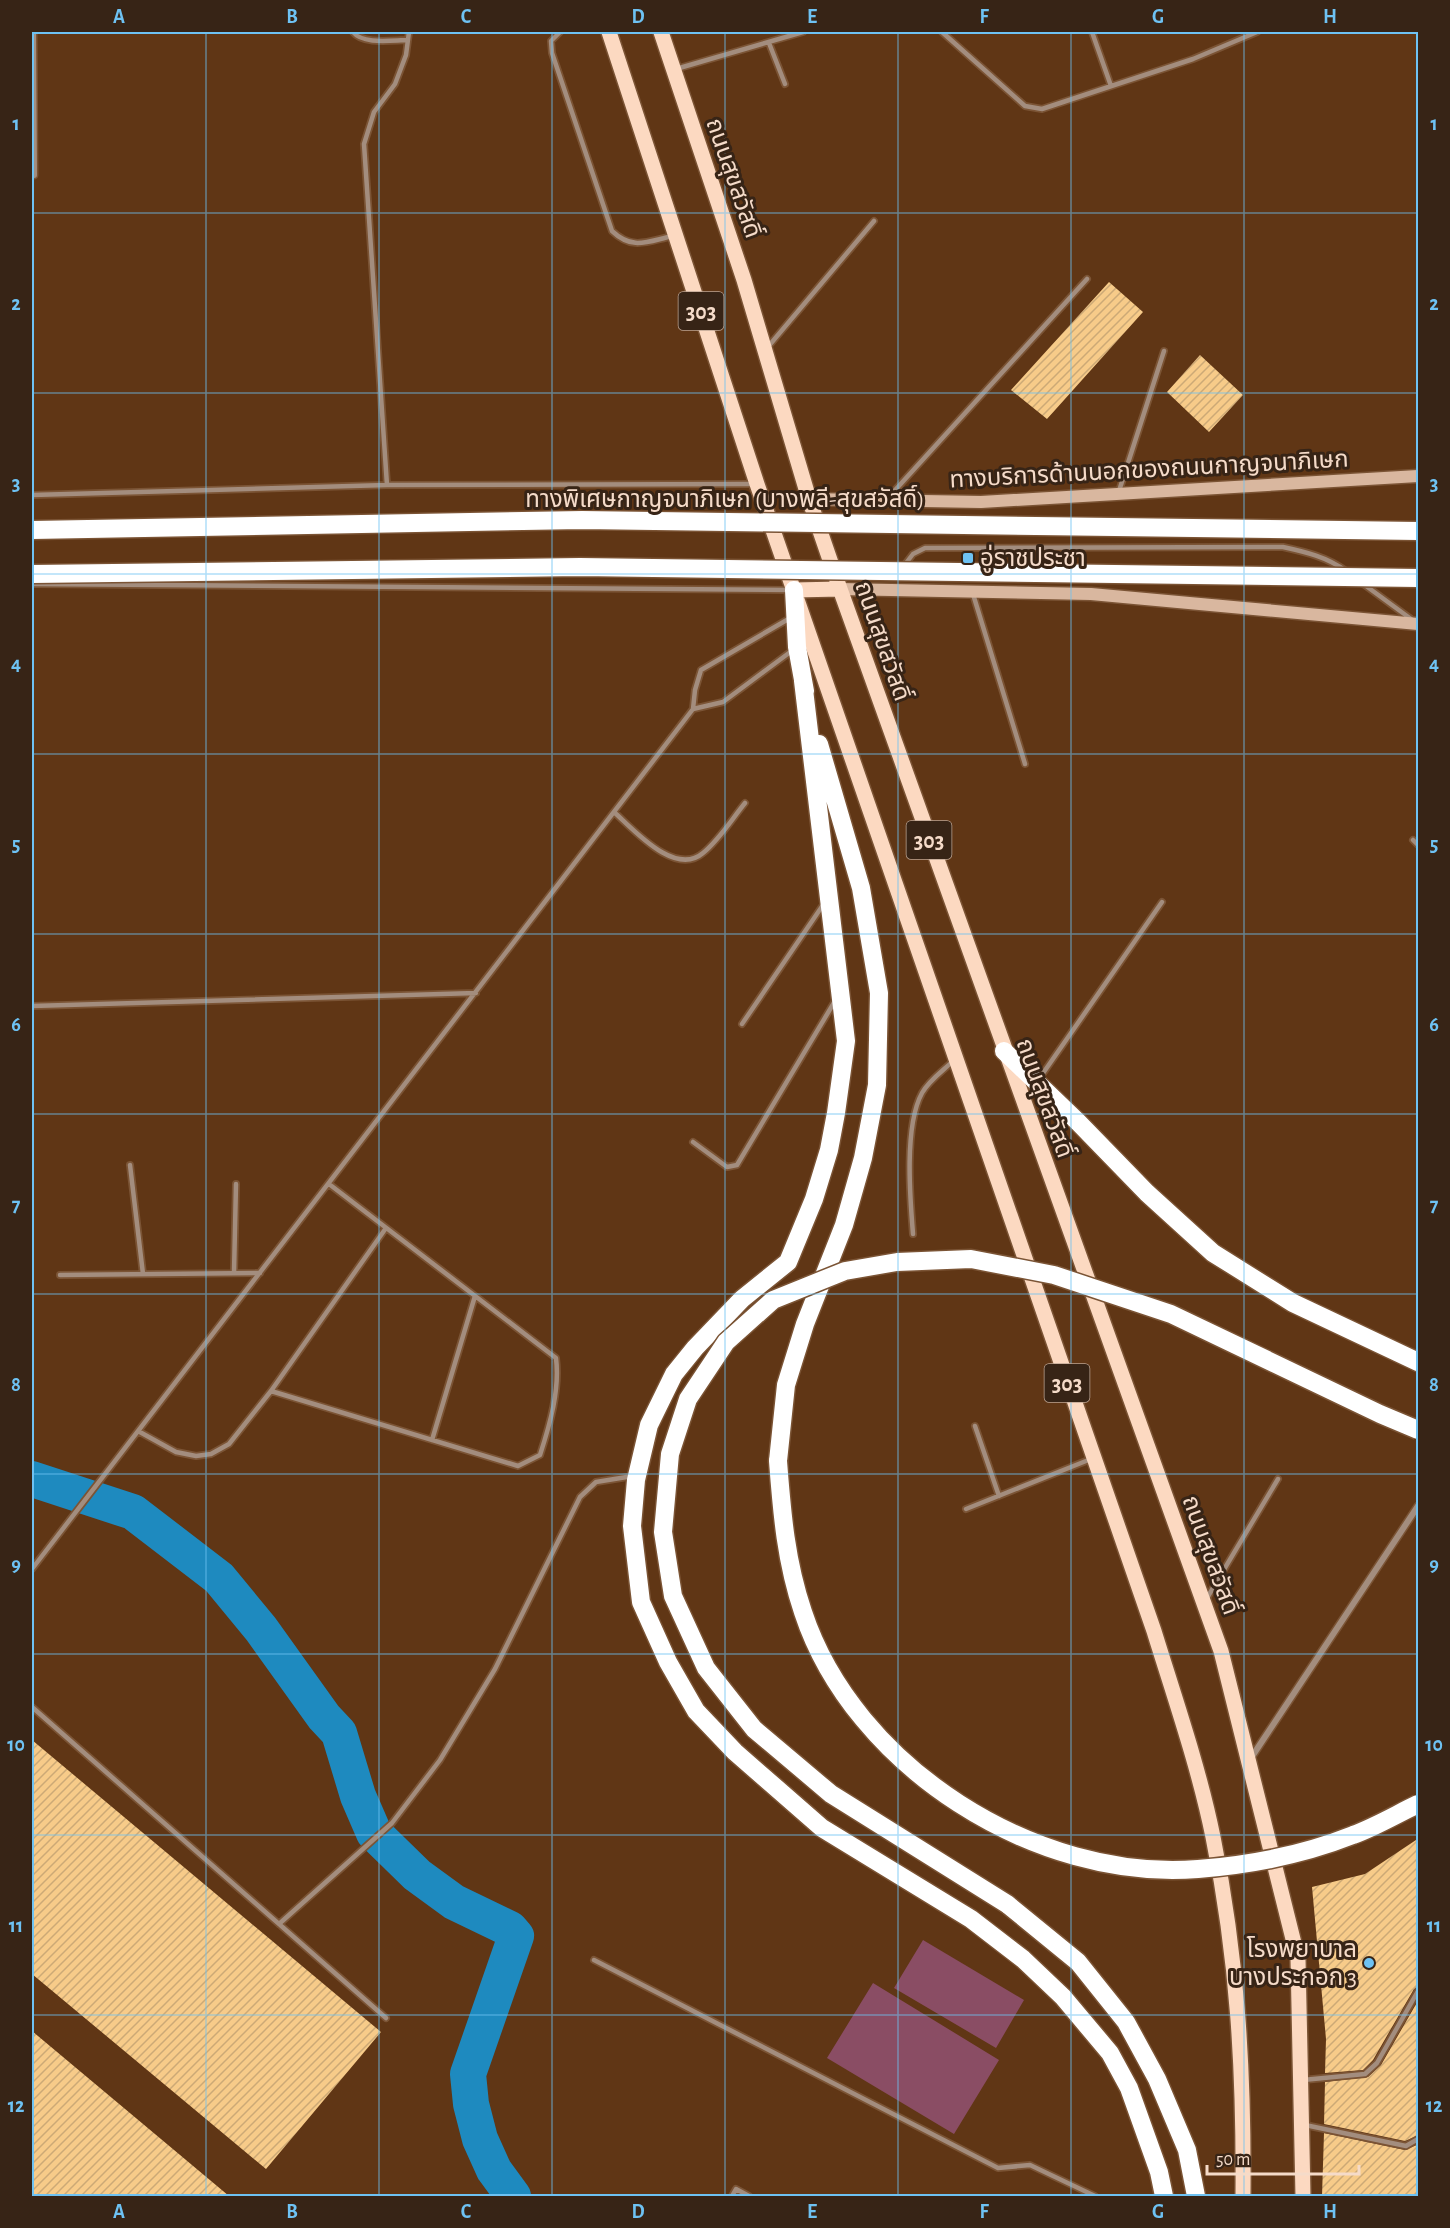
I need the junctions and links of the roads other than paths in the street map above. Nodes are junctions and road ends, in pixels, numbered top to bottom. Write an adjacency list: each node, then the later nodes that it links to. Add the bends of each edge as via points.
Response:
1 (33, 32): 16 (street)
2 (353, 32): 11 (lane, via 365,39)
3 (409, 32): 11 (lane)
4 (560, 32): 18 (lane, via 551,41 552,53 612,231 633,244)
5 (609, 32): 18 (main road, 303)
6 (661, 32): 13 (main road, ถนนสุขสวัสดิ์ / 303)
7 (803, 32): 12 (lane)
8 (942, 32): 15 (lane, via 1025,106 1042,109)
9 (1092, 32): 15 (lane)
10 (1257, 32): 15 (lane, via 1193,59)
11 (408, 40): 23 (lane, via 395,84 374,112 364,144)
12 (769, 42): 13 (lane); 14 (lane)
13 (674, 69): 20 (main road, ถนนสุขสวัสดิ์ / 303)
14 (785, 84)
15 (1111, 86)
16 (34, 175)
17 (874, 221): 20 (lane)
18 (676, 235): 24 (main road, 303)
19 (1087, 279): 28 (lane)
20 (765, 350): 27 (main road, ถนนสุขสวัสดิ์ / 303)
21 (1164, 351): 25 (lane)
22 (1419, 476): 25 (main road, ทางบริการด้านนอกของถนนกาญจนาภิเษก)
23 (387, 484): 24 (lane); 26 (lane)
24 (757, 484): 35 (main road, 303)
25 (1118, 494): 28 (main road, ทางบริการด้านนอกของถนนกาญจนาภิเษก, via 981,502)
26 (32, 495)
27 (809, 499): 28 (main road, ทางบริการด้านนอกของถนนกาญจนาภิเษก); 34 (main road, ถนนสุขสวัสดิ์ / 303)
28 (886, 500)
29 (32, 530): 30 (highway, ทางพิเศษกาญจนาภิเษก (บางพลี-สุขสวัสดิ์), bridge, via 582,520)
30 (1419, 531)
31 (32, 574): 32 (highway, bridge, via 580,567)
32 (1419, 578)
33 (32, 584): 35 (lane)
34 (840, 589): 35 (main road); 36 (main road); 54 (main road, ถนนสุขสวัสดิ์ / 303)
35 (794, 590): 38 (highway); 55 (main road, 303)
36 (894, 590): 37 (main road); 39 (lane, via 905,562 925,548 1283,548 1335,562)
37 (972, 592): 39 (main road, via 1091,594); 43 (lane)
38 (795, 615): 40 (highway); 42 (lane, via 701,670)
39 (1418, 624)
40 (797, 647): 41 (highway); 42 (lane, via 723,702)
41 (803, 681): 48 (highway); 84 (highway, bridge, via 861,888 879,993 877,1085 863,1158 844,1225 786,1385 778,1461 786,1550 803,1614 837,1687 874,1732 916,1773 960,1805 1008,1832 1126,1867 1197,1869 1301,1851 1354,1835)
42 (693, 709): 45 (lane)
43 (1025, 764)
44 (745, 803): 45 (lane, via 704,853 692,860 680,860 658,851)
45 (614, 812): 50 (lane)
46 (1413, 840): 47 (lane)
47 (1419, 845)
48 (830, 895): 51 (highway); 53 (lane)
49 (1162, 902): 56 (lane)
50 (476, 993): 52 (lane); 60 (lane)
51 (840, 993): 57 (lane, via 737,1165 727,1167); 75 (highway, via 846,1041 837,1113 798,1243 788,1262 742,1299 674,1374 649,1425)
52 (32, 1006)
53 (742, 1024)
54 (1004, 1051): 56 (highway); 81 (main road, ถนนสุขสวัสดิ์ / 303)
55 (955, 1060): 62 (lane, via 923,1091 917,1105 909,1184); 74 (main road, 303)
56 (1037, 1082): 68 (highway, via 1213,1253 1293,1303)
57 (693, 1142)
58 (130, 1165): 65 (lane)
59 (236, 1184): 63 (lane)
60 (328, 1184): 61 (lane); 64 (lane)
61 (386, 1228): 67 (lane); 69 (lane)
62 (914, 1234)
63 (234, 1273): 64 (lane); 65 (lane)
64 (260, 1273): 72 (lane)
65 (143, 1274): 66 (lane)
66 (60, 1275)
67 (475, 1296): 73 (lane); 73 (lane, via 556,1358 556,1388 546,1437 540,1455 519,1466)
68 (1419, 1362)
69 (271, 1391): 72 (lane, via 229,1444 211,1454 176,1452); 73 (lane)
70 (975, 1426): 77 (lane)
71 (1419, 1430): 96 (highway, bridge, via 1171,1314 1054,1275 971,1259 897,1262 845,1272 773,1300 726,1342 688,1399 670,1454 663,1532 673,1596 706,1668 754,1729 831,1794 1007,1904 1078,1962 1126,2022 1157,2079 1187,2150)
72 (138, 1431): 80 (lane)
73 (432, 1440)
74 (1093, 1458): 77 (lane); 97 (main road, 303, via 1154,1631 1213,1836 1240,2012)
75 (637, 1475): 85 (lane, via 596,1482 580,1497 495,1669 440,1760 381,1833); 95 (highway, via 632,1526 641,1602 696,1711 735,1752 822,1828 970,1919 1023,1959 1063,1997 1110,2053 1129,2088)
76 (1278, 1479): 81 (lane)
77 (999, 1496): 79 (lane)
78 (1419, 1506): 83 (street)
79 (966, 1509)
80 (32, 1569)
81 (1204, 1602): 83 (main road, ถนนสุขสวัสดิ์ / 303, via 1221,1651)
82 (32, 1707): 85 (lane)
83 (1249, 1761): 89 (main road, ถนนสุขสวัสดิ์ / 303, via 1298,1959)
84 (1419, 1804)
85 (279, 1924): 88 (lane)
86 (594, 1960): 94 (lane, via 998,2168 1030,2165)
87 (1419, 1990): 89 (lane, via 1377,2063 1365,2074)
88 (386, 2018)
89 (1300, 2080): 90 (main road, ถนนสุขสวัสดิ์ / 303)
90 (1301, 2124): 91 (lane, via 1406,2146); 98 (main road, ถนนสุขสวัสดิ์ / 303)
91 (1419, 2139)
92 (732, 2196): 93 (lane, via 736,2189)
93 (749, 2196)
94 (1095, 2196)
95 (1164, 2196)
96 (1196, 2196)
97 (1243, 2196)
98 (1303, 2196)

